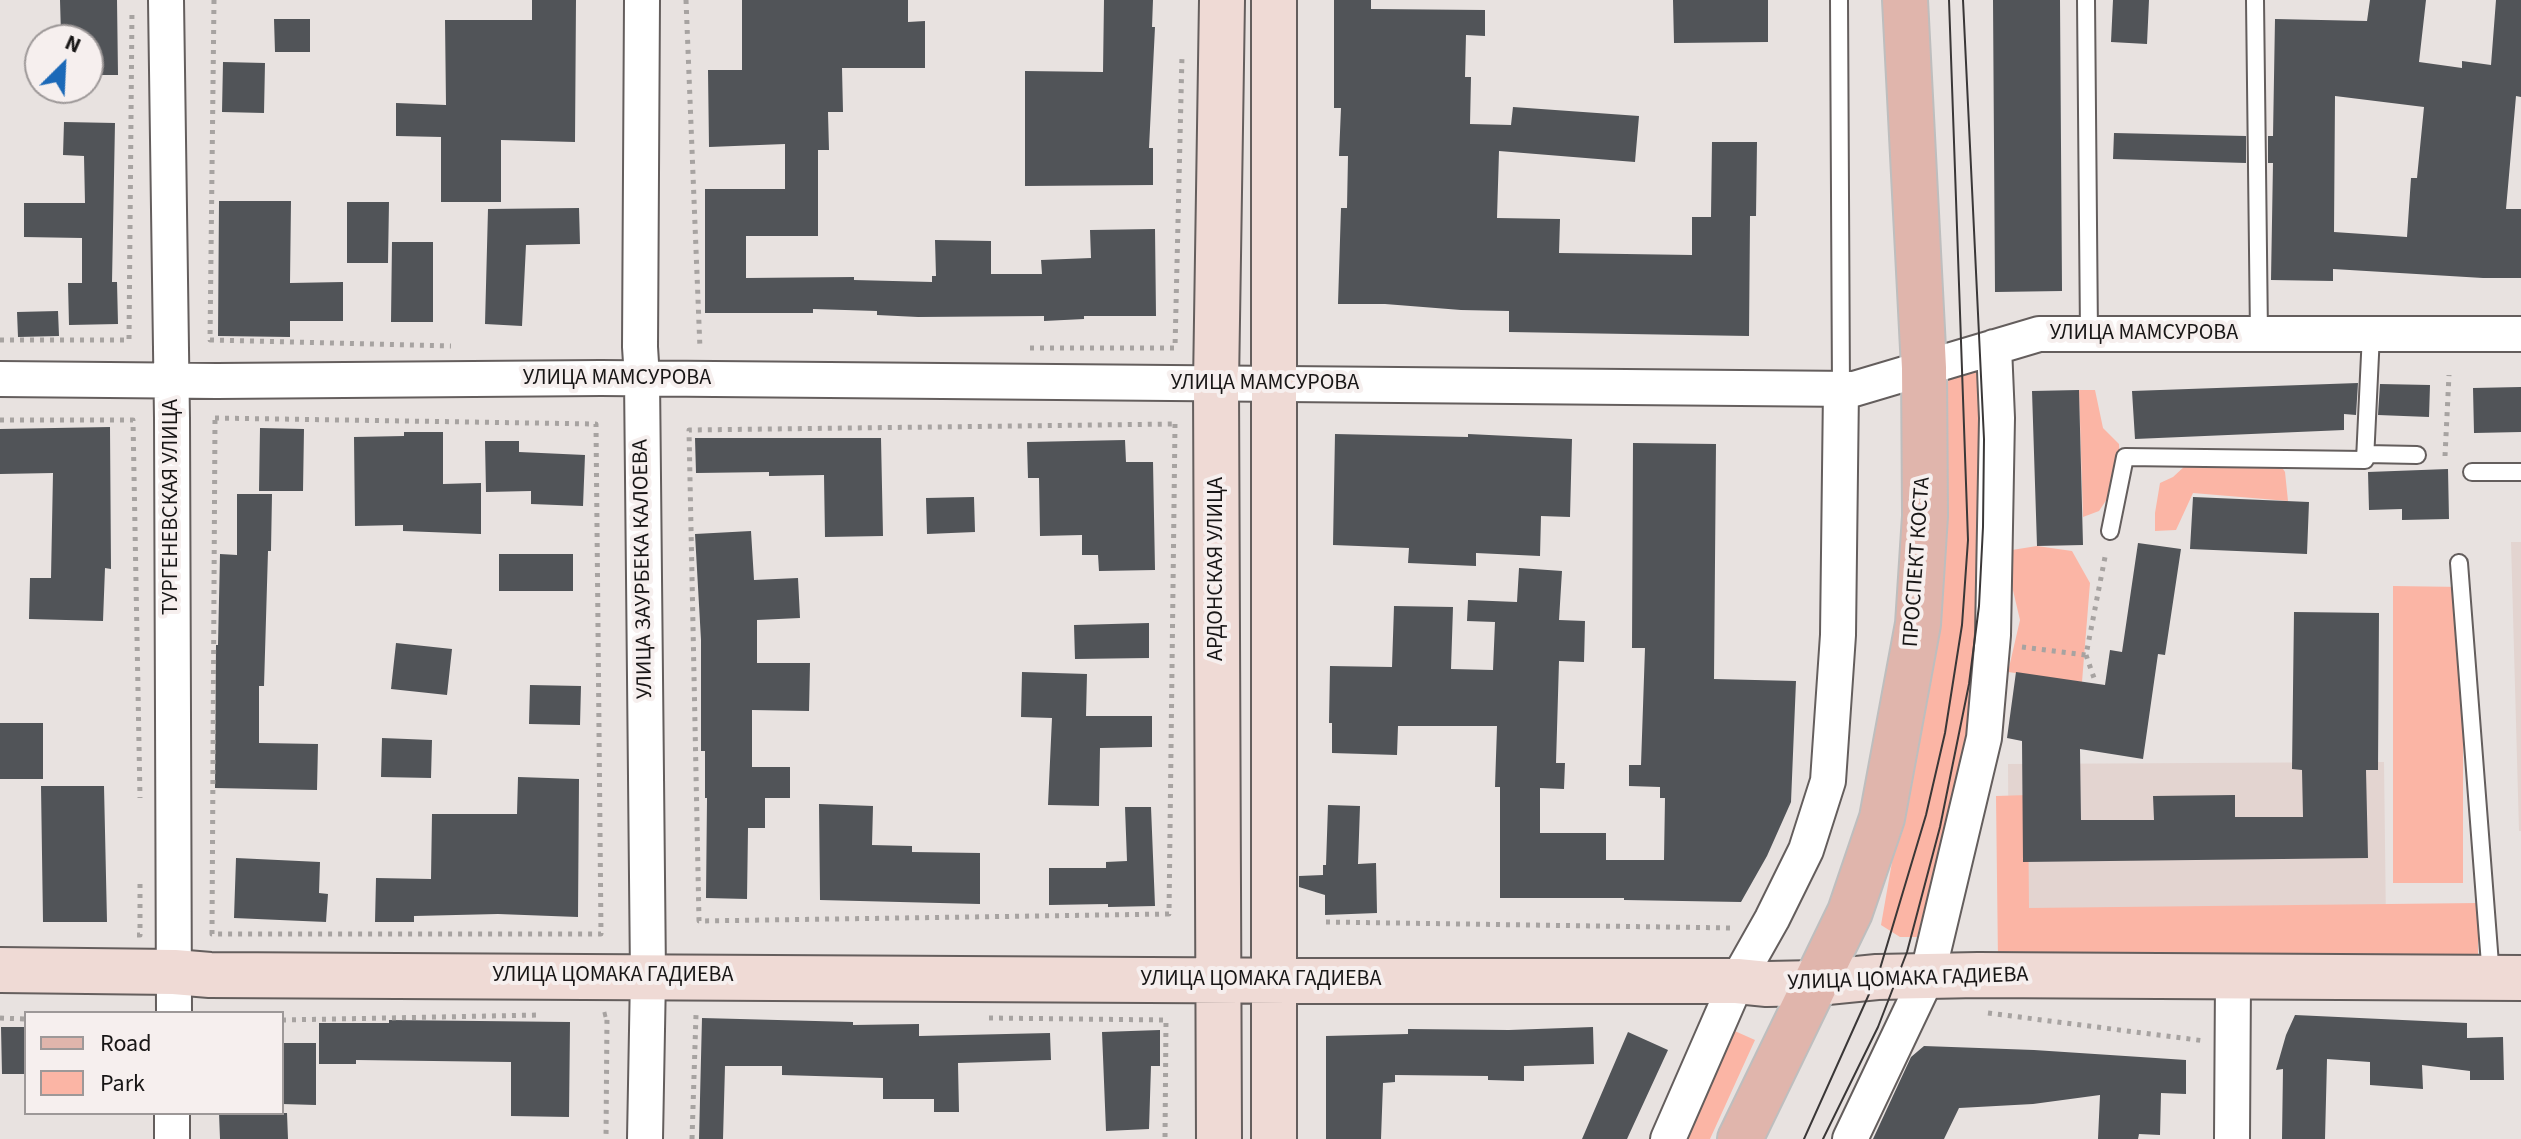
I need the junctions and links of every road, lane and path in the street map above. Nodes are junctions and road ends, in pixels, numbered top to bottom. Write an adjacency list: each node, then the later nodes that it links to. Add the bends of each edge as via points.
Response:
1 (133, 0): 17 (path, via 129,340)
2 (166, 0): 26 (street, ТУРГЕНЕВСКАЯ УЛИЦА)
3 (214, 0): 18 (path, via 210,340)
4 (642, 0): 24 (street, УЛИЦА ЗАУРБЕКА КАЛОЕВА)
5 (686, 0): 21 (path, via 699,349)
6 (1222, 0): 27 (main road, АРДОНСКАЯ УЛИЦА)
7 (1274, 0): 28 (main road)
8 (1839, 0): 29 (lane)
9 (1905, 0): 22 (main road, ПРОСПЕКТ КОСТА)
10 (2086, 0): 13 (lane)
11 (2255, 0): 14 (lane)
12 (1183, 47): 20 (path, via 1175,348)
13 (2089, 334): 14 (street, УЛИЦА МАМСУРОВА); 19 (street, УЛИЦА МАМСУРОВА, via 2039,334)
14 (2259, 334): 15 (street, УЛИЦА МАМСУРОВА)
15 (2371, 334): 16 (street, УЛИЦА МАМСУРОВА); 33 (lane)
16 (2521, 334)
17 (0, 340)
18 (460, 346)
19 (1994, 347): 22 (street, УЛИЦА МАМСУРОВА); 48 (street, via 1993,635 1984,738)
20 (1016, 348)
21 (715, 349)
22 (1924, 368): 29 (street, УЛИЦА МАМСУРОВА, via 1866,387); 54 (main road, ПРОСПЕКТ КОСТА, via 1925,516 1918,624 1882,818 1850,912)
23 (2449, 375): 35 (path)
24 (642, 378): 26 (street, УЛИЦА МАМСУРОВА); 27 (street, УЛИЦА МАМСУРОВА); 47 (street, УЛИЦА ЗАУРБЕКА КАЛОЕВА)
25 (0, 379): 26 (street, УЛИЦА МАМСУРОВА)
26 (172, 381): 55 (street, ТУРГЕНЕВСКАЯ УЛИЦА)
27 (1216, 384): 28 (street, УЛИЦА МАМСУРОВА); 51 (main road, АРДОНСКАЯ УЛИЦА)
28 (1273, 384): 29 (street, УЛИЦА МАМСУРОВА); 52 (main road)
29 (1841, 389): 45 (street, via 1838,635 1828,781 1806,850)
30 (215, 418): 30 (path, via 212,934 601,934 596,424)
31 (0, 420): 43 (path, via 133,420)
32 (689, 430): 32 (path, via 1175,424 1169,914 699,921)
33 (2366, 454): 34 (lane); 38 (lane, via 2365,460 2125,457)
34 (2417, 455): 35 (path)
35 (2445, 456): 36 (path)
36 (2472, 472): 37 (lane)
37 (2521, 472)
38 (2110, 531): 41 (path)
39 (2459, 563): 50 (lane)
40 (2009, 646): 41 (path)
41 (2086, 655): 42 (path)
42 (2094, 678)
43 (140, 810)
44 (1326, 922): 45 (path)
45 (1767, 928): 53 (street)
46 (0, 970): 55 (main road, УЛИЦА ЦОМАКА ГАДИЕВА)
47 (648, 976): 51 (main road, УЛИЦА ЦОМАКА ГАДИЕВА); 55 (main road, УЛИЦА ЦОМАКА ГАДИЕВА, via 210,975); 68 (street, УЛИЦА ЗАУРБЕКА КАЛОЕВА)
48 (1927, 977): 49 (main road, УЛИЦА ЦОМАКА ГАДИЕВА); 54 (main road, УЛИЦА ЦОМАКА ГАДИЕВА); 75 (street)
49 (2233, 978): 50 (main road, УЛИЦА ЦОМАКА ГАДИЕВА); 76 (street)
50 (2506, 978)
51 (1218, 980): 52 (main road, УЛИЦА ЦОМАКА ГАДИЕВА); 71 (main road, АРДОНСКАЯ УЛИЦА)
52 (1273, 980): 53 (main road, УЛИЦА ЦОМАКА ГАДИЕВА); 72 (main road)
53 (1737, 981): 54 (main road, УЛИЦА ЦОМАКА ГАДИЕВА); 73 (street)
54 (1817, 983): 74 (main road, ПРОСПЕКТ КОСТА)
55 (174, 992)
56 (1988, 1013): 64 (path)
57 (545, 1015): 63 (path)
58 (592, 1015): 67 (path, via 607,1014)
59 (712, 1015): 69 (path, via 696,1015)
60 (0, 1018): 62 (path)
61 (978, 1018): 70 (path, via 1166,1020)
62 (24, 1019)
63 (284, 1020)
64 (2217, 1043)
65 (172, 1115): 66 (street)
66 (172, 1139)
67 (606, 1139)
68 (645, 1139)
69 (692, 1139)
70 (1165, 1139)
71 (1219, 1139)
72 (1274, 1139)
73 (1668, 1139)
74 (1740, 1139)
75 (1850, 1139)
76 (2232, 1139)

